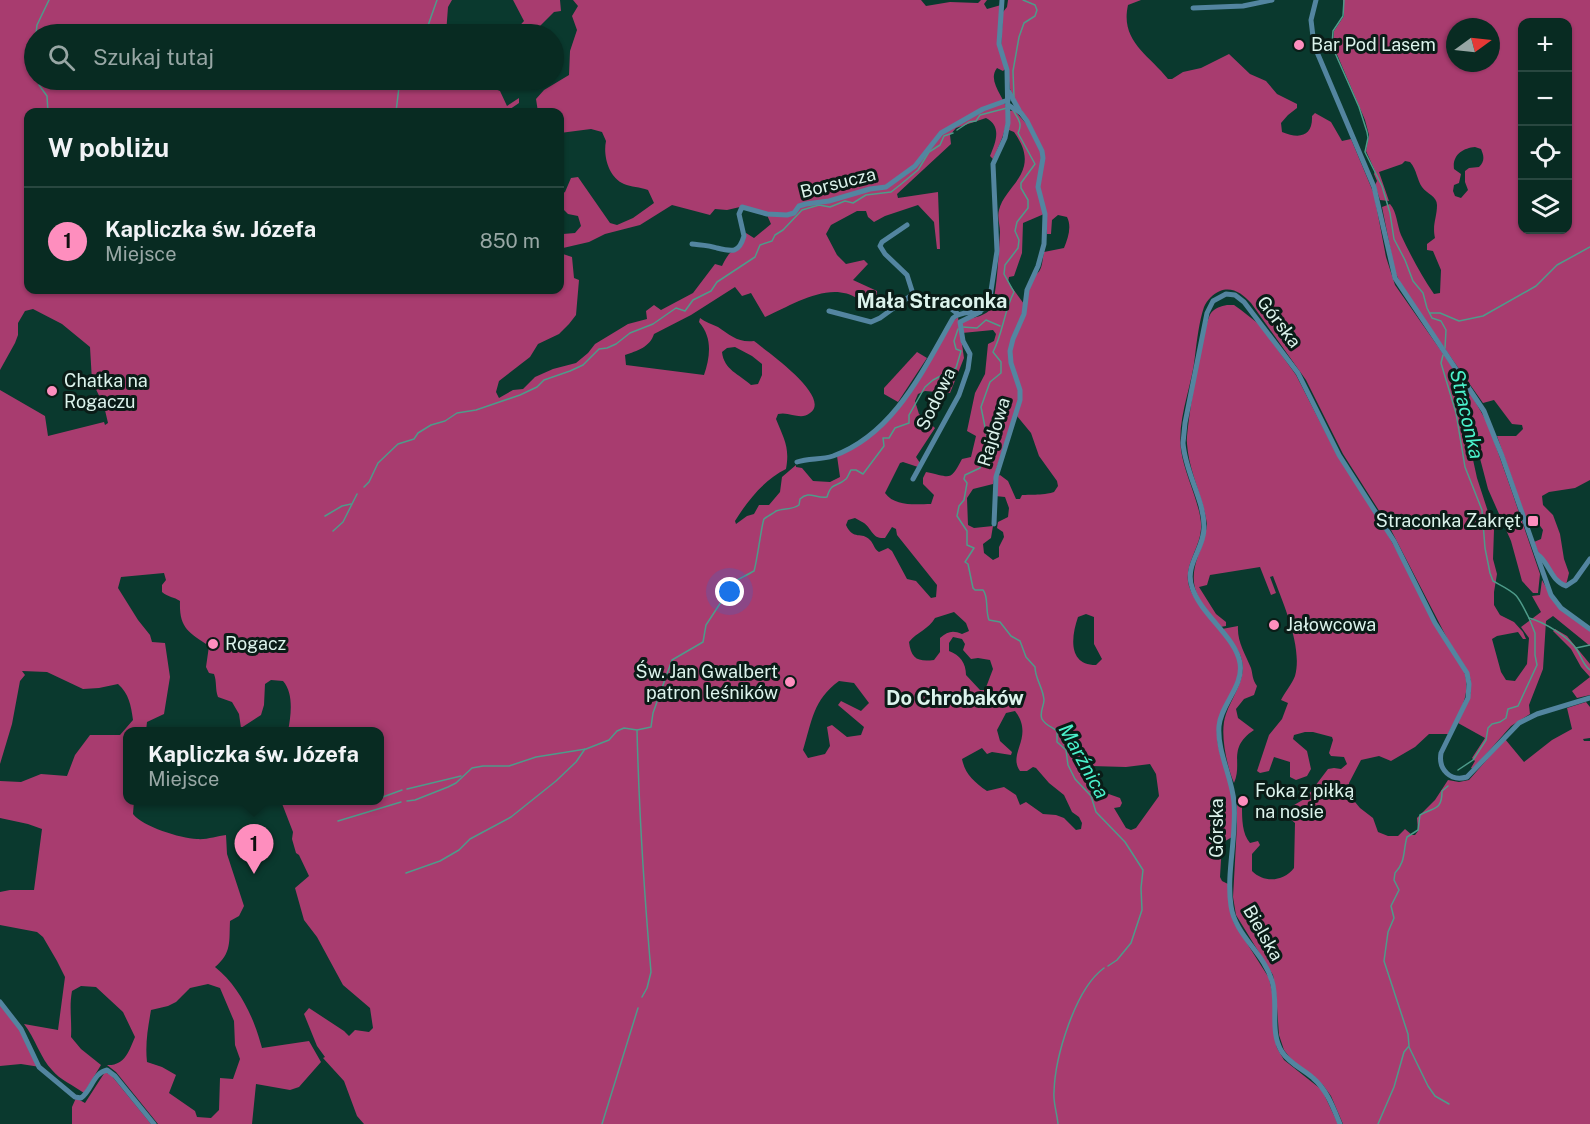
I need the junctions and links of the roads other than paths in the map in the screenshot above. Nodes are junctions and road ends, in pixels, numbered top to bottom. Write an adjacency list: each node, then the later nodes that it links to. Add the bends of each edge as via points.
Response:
1 (1002, 0): 5 (street, via 999,44)
2 (1272, 0): 4 (street, via 1243,6)
3 (1316, 0): 17 (street, via 1311,20 1314,45 1374,187 1391,269 1490,423)
4 (1193, 8)
5 (1008, 91): 6 (street); 7 (street, Rajdowa)
6 (1009, 104): 7 (street, Rajdowa); 9 (street, Borsucza, via 983,109 941,133 915,166 886,187 806,204 787,215 742,207 739,214 744,236 736,249 729,252); 11 (street, via 1007,130 993,164 997,251 990,300)
7 (1019, 112): 16 (street, Rajdowa, via 1042,151 1038,187 1046,235 1011,345 1020,400 996,477)
8 (907, 225): 10 (street, via 880,246 907,275)
9 (692, 244)
10 (913, 294): 12 (street, via 871,322); 13 (street, via 945,304)
11 (983, 310): 13 (street); 15 (street, Sodowa, via 960,324 970,356 964,381)
12 (829, 311)
13 (958, 314): 14 (street, via 888,420 844,452)
14 (797, 462)
15 (912, 479)
16 (994, 524)
17 (1536, 554): 18 (street, via 1555,580 1566,586); 19 (street, via 1556,603)
18 (1590, 559)
19 (1590, 629)
20 (1590, 698): 21 (street, Górska, via 1518,723 1467,777 1454,778 1444,771 1441,756 1468,698 1467,673 1435,623 1394,541 1339,455 1298,373 1245,302 1233,295 1219,297 1211,304 1206,319 1183,443 1204,527 1190,571 1191,584 1241,664 1219,730 1234,799)
21 (1232, 876): 24 (street, Bielska, via 1233,916 1272,981 1279,1047 1324,1089)
22 (0, 1002): 23 (street, via 21,1029 44,1073 81,1098 100,1072 107,1070)
23 (154, 1124)
24 (1340, 1124)

